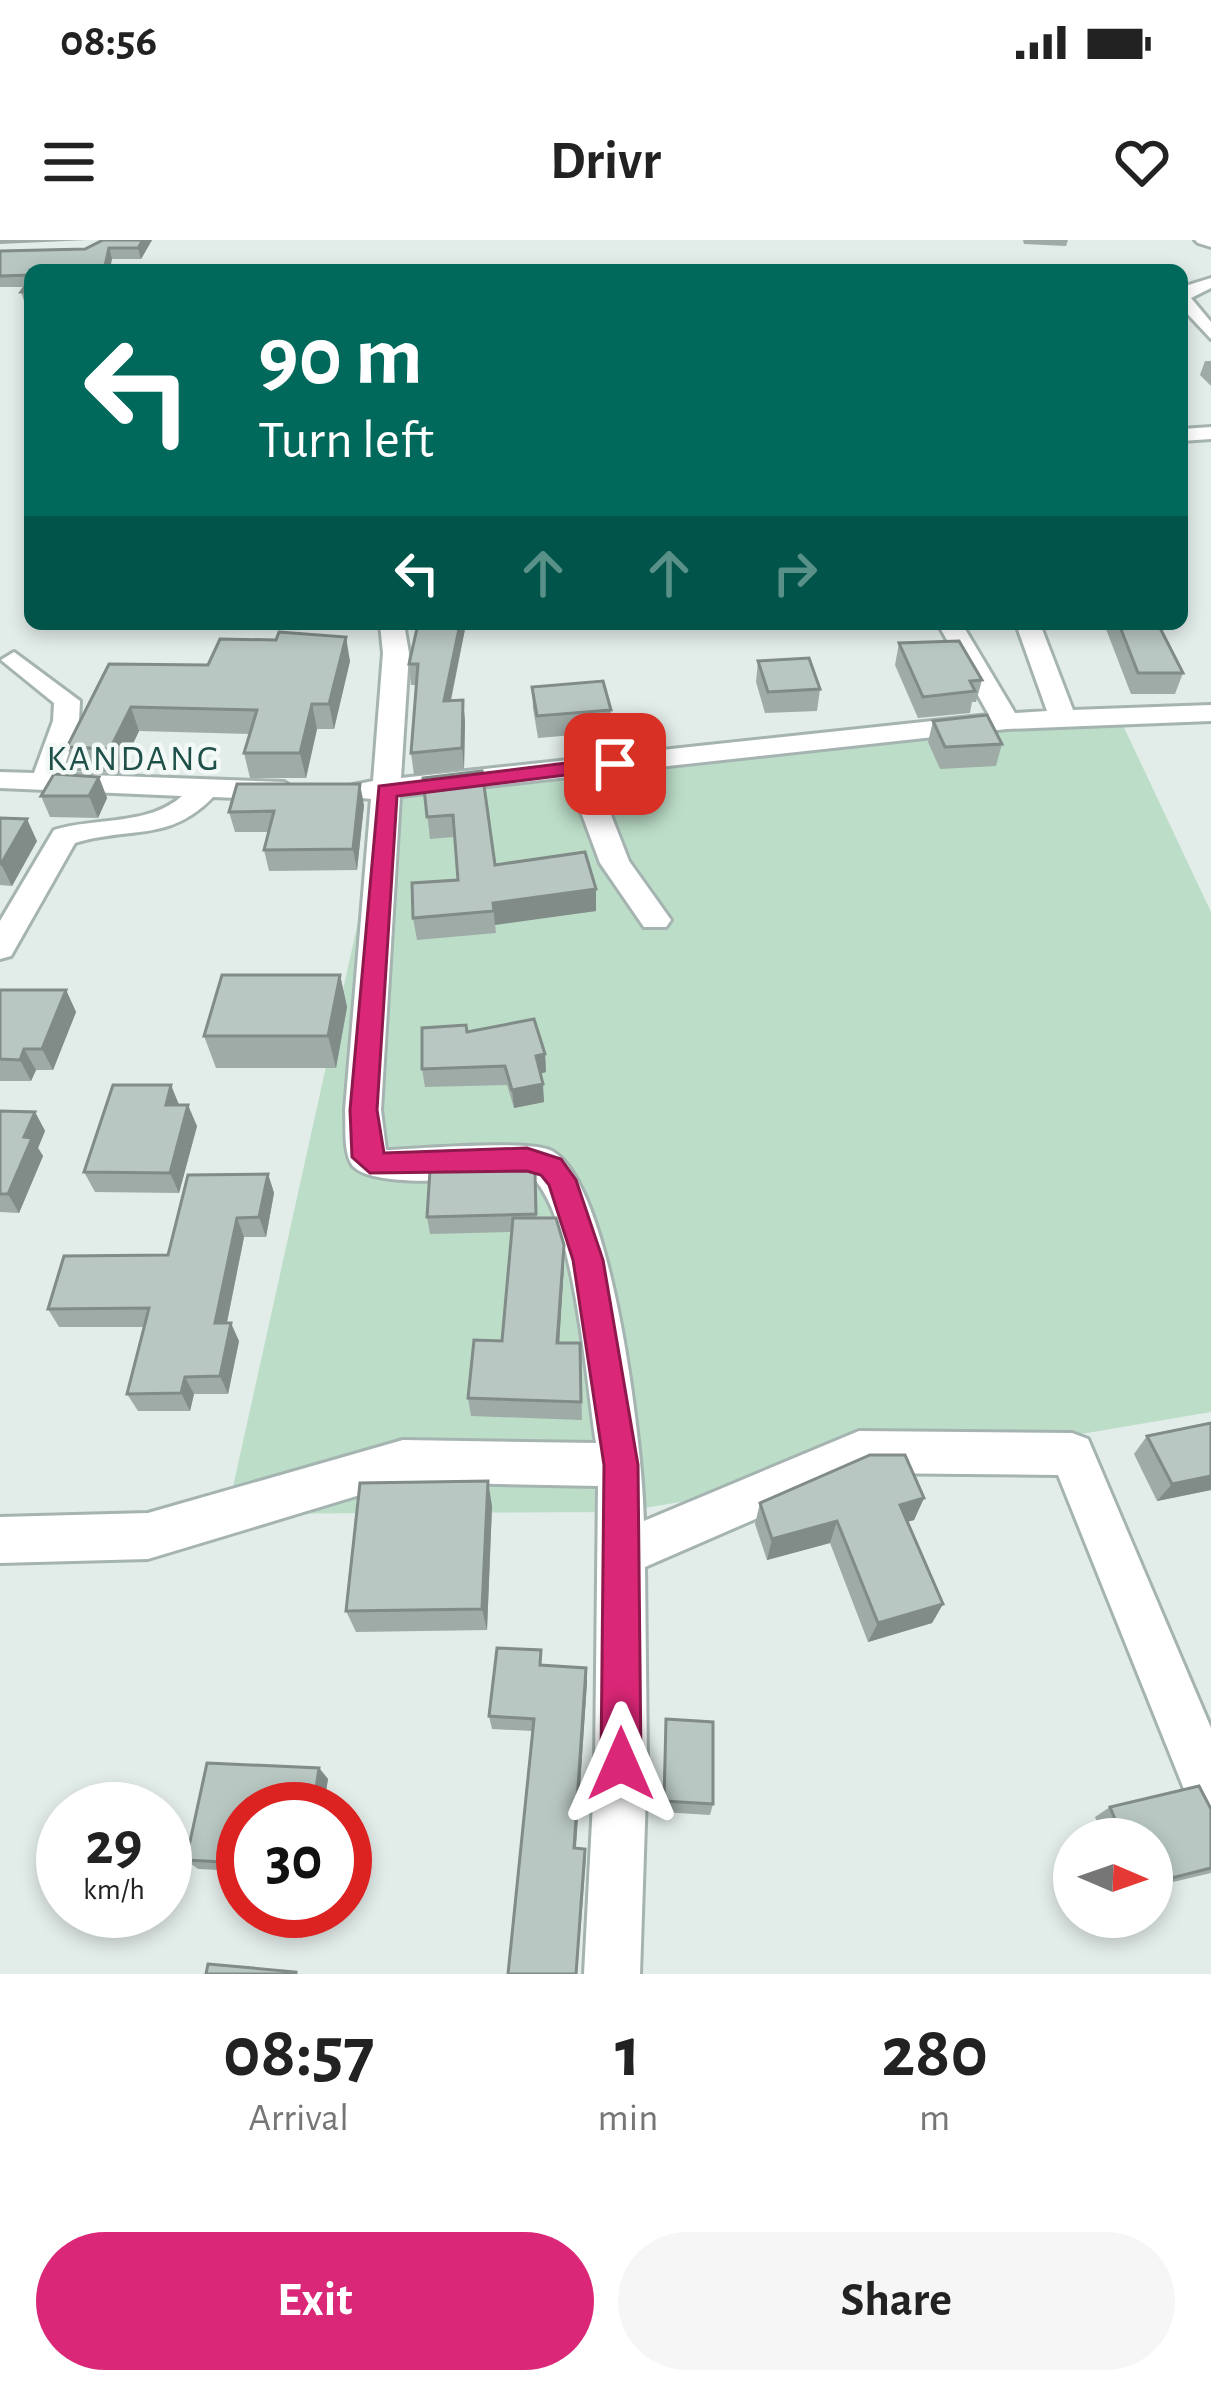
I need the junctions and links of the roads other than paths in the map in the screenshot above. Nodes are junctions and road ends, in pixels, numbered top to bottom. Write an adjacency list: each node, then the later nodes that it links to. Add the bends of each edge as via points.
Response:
1 (1188, 308): 2 (street)
2 (1206, 342)
3 (393, 630): 14 (street)
4 (953, 630): 8 (street)
5 (1030, 630): 9 (street)
6 (14, 660): 12 (street, via 67,701)
7 (1211, 713): 9 (street)
8 (1007, 721): 9 (street); 10 (street)
9 (1064, 721)
10 (579, 768): 14 (street); 15 (street, via 615,863)
11 (0, 780): 12 (street)
12 (45, 781): 13 (street)
13 (203, 790): 14 (street); 16 (street, via 187,811 163,823 64,838)
14 (387, 790): 17 (street, via 363,1110 367,1157 380,1165 527,1160 557,1173 588,1260)
15 (655, 920)
16 (0, 947)
17 (621, 1465): 18 (street, via 403,1461 148,1536); 19 (street)
18 (0, 1540)
19 (621, 1554): 20 (street, via 860,1452 1072,1454); 21 (street)
20 (1211, 1790)
21 (611, 1974)

